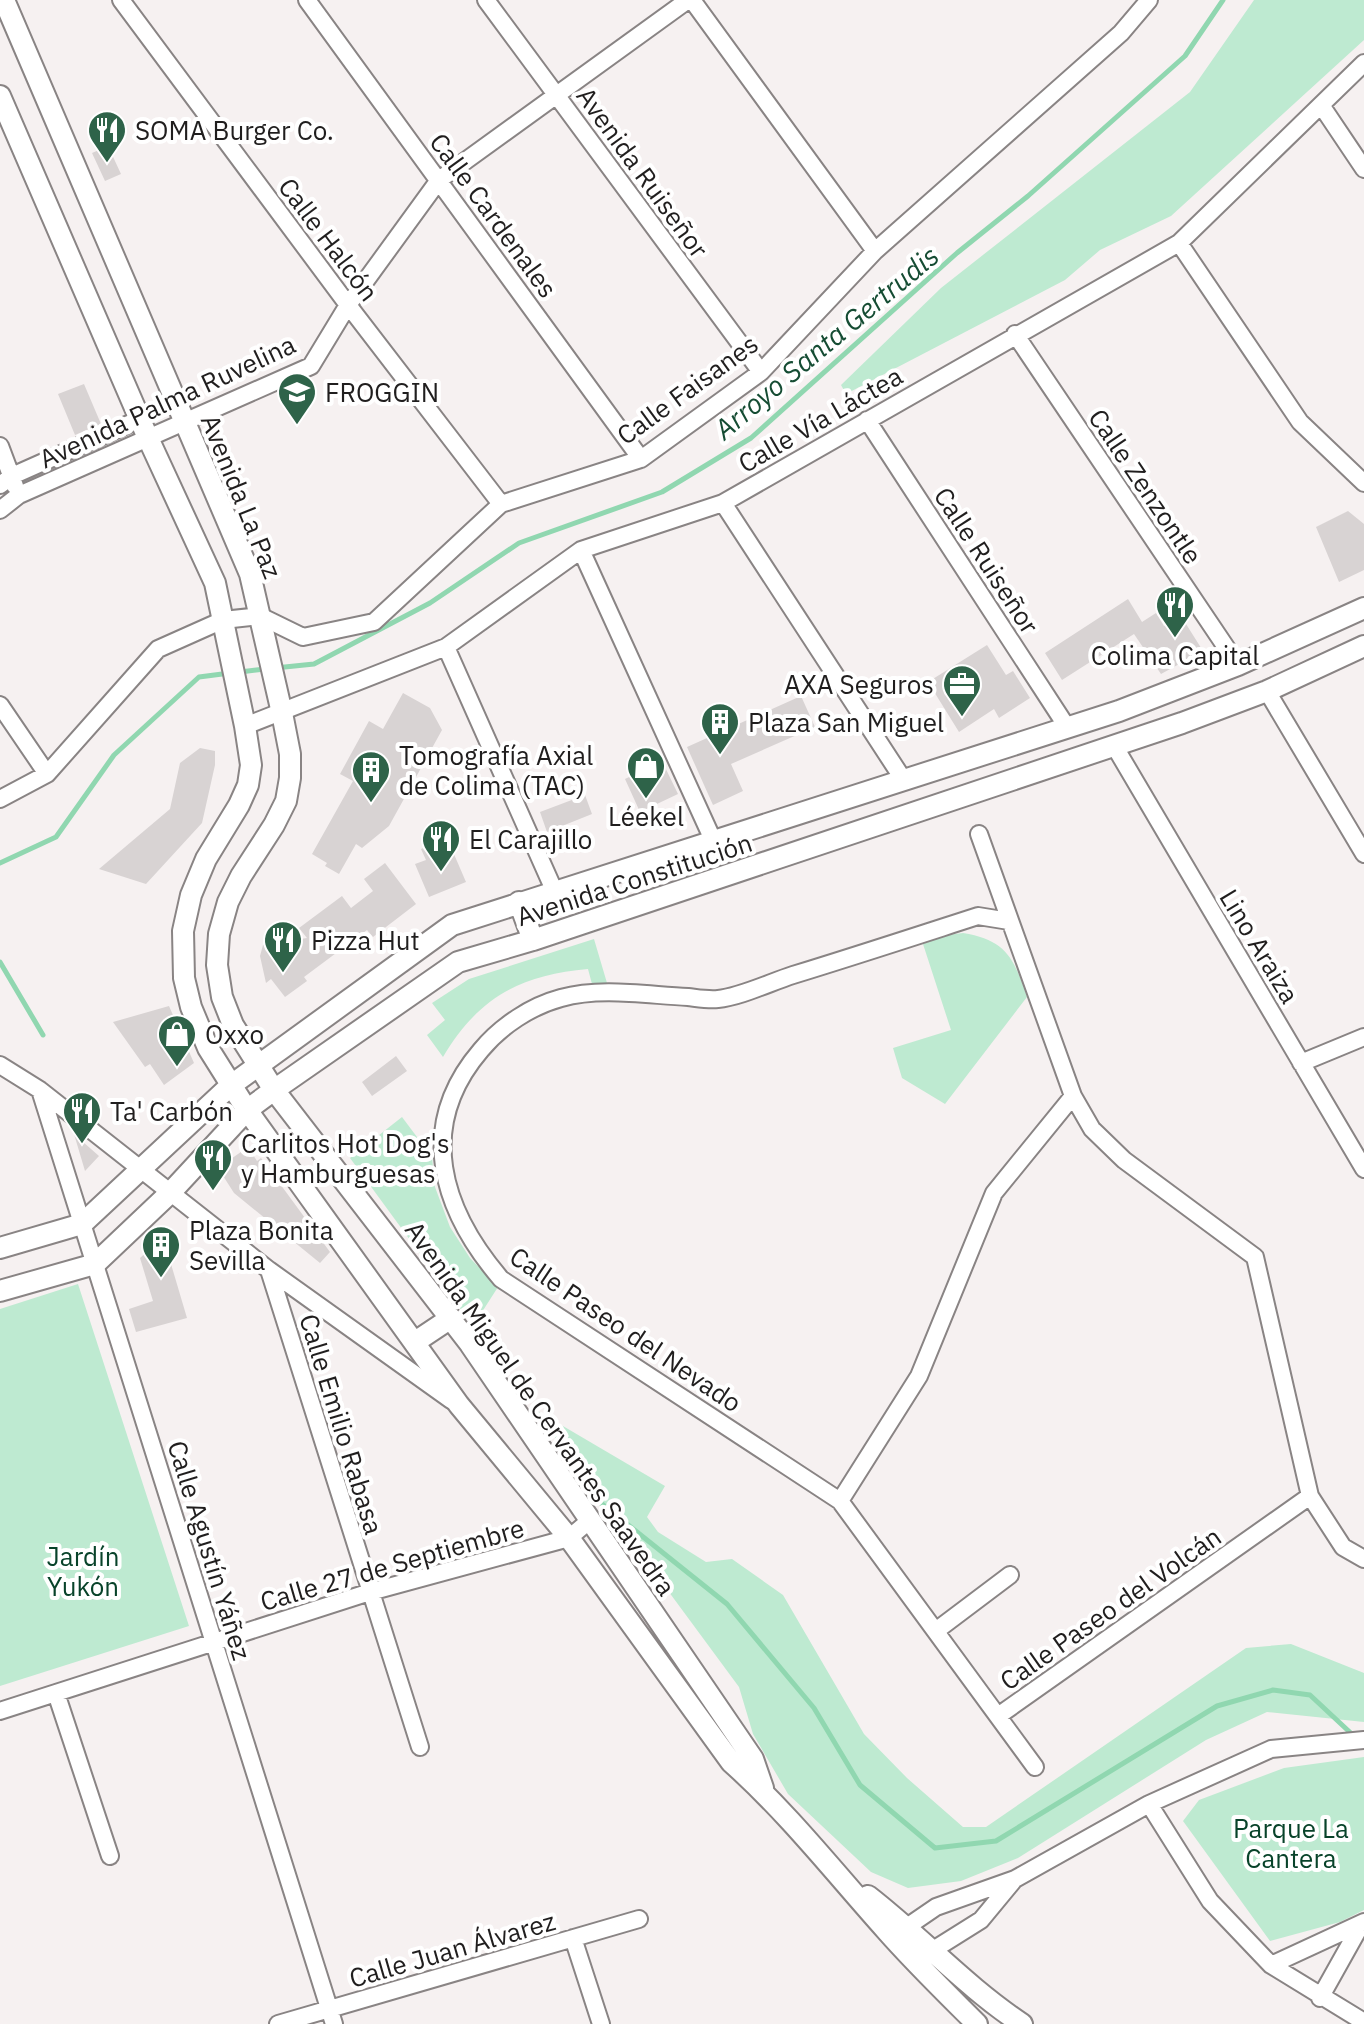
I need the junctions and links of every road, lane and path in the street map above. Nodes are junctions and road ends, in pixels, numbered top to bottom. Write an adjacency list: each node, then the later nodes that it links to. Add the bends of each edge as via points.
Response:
1 (4, 0): 20 (street, Avenida La Paz)
2 (121, 0): 15 (street, Calle Halcón)
3 (307, 0): 12 (street, Calle Cardenales)
4 (486, 0): 8 (street, Avenida Ruiseñor)
5 (690, 0): 8 (street, Avenida Palma Ruvelina); 14 (street)
6 (1149, 0): 14 (street, Calle Faisanes, via 1121,33)
7 (1364, 63): 10 (street, Calle Vía Láctea)
8 (557, 95): 12 (street, Avenida Palma Ruvelina); 17 (street, Avenida Ruiseñor)
9 (0, 96): 18 (street)
10 (1321, 105): 11 (street); 13 (street, Calle Vía Láctea)
11 (1364, 169)
12 (439, 180): 15 (street, Avenida Palma Ruvelina); 23 (street, Calle Cardenales)
13 (1179, 243): 16 (street, Calle Vía Láctea); 25 (street, via 1300,422)
14 (875, 251): 17 (street, Calle Faisanes)
15 (348, 305): 20 (street, Avenida Palma Ruvelina, via 311,366); 28 (street, Calle Halcón)
16 (1015, 334): 19 (street, Calle Vía Láctea); 36 (street, Calle Zenzontle)
17 (761, 372): 23 (street, Calle Faisanes)
18 (140, 419): 21 (street); 24 (street, Avenida Palma Ruvelina)
19 (867, 420): 27 (street, Calle Vía Láctea); 41 (street, Calle Ruiseñor)
20 (184, 422): 21 (street, Avenida Palma Ruvelina); 32 (street, Avenida La Paz, via 250,574)
21 (148, 438): 26 (street, Avenida Palma Ruvelina); 33 (street, via 215,583)
22 (0, 446): 24 (street)
23 (641, 459): 28 (street, Calle Faisanes)
24 (6, 481): 26 (street)
25 (1364, 483)
26 (19, 495): 29 (street, Avenida Palma Ruvelina)
27 (723, 503): 30 (street, Calle Vía Láctea); 44 (street)
28 (501, 504): 32 (street, Calle Faisanes, via 374,622 303,637)
29 (0, 510)
30 (581, 550): 35 (street, Calle Vía Láctea); 47 (street)
31 (1364, 608): 36 (street, Avenida Constitución)
32 (260, 616): 33 (street); 39 (street, Avenida La Paz)
33 (223, 620): 40 (street); 43 (street, via 158,649)
34 (1364, 646): 37 (street, Avenida Constitución)
35 (446, 647): 39 (street, Calle Vía Láctea); 49 (street)
36 (1238, 665): 41 (street, Avenida Constitución)
37 (1267, 691): 42 (street, Avenida Constitución); 48 (street)
38 (0, 705): 43 (street)
39 (282, 713): 40 (street, Calle Vía Láctea); 56 (street, Avenida La Paz, via 290,754 286,801 241,876 219,934 222,997)
40 (245, 726): 57 (street, via 251,765 248,785 206,859 183,931 191,1007)
41 (1067, 727): 44 (street, Avenida Constitución)
42 (1115, 747): 52 (street, Avenida Constitución); 54 (street, Lino Araiza)
43 (47, 774): 45 (street)
44 (903, 779): 47 (street, Avenida Constitución)
45 (0, 799)
46 (979, 834): 51 (street)
47 (713, 840): 49 (street, Avenida Constitución)
48 (1364, 854)
49 (554, 890): 50 (street, Avenida Constitución)
50 (519, 902): 52 (street); 56 (street, Avenida Constitución, via 452,925)
51 (1009, 921): 60 (street); 74 (street, Calle Paseo del Nevado, via 978,916 719,999 589,992 559,998 490,1039 462,1076 446,1113 444,1170 452,1197 463,1229 501,1279)
52 (533, 940): 59 (street, Avenida Constitución, via 458,962)
53 (1364, 1037): 54 (street)
54 (1301, 1063): 63 (street, Lino Araiza)
55 (0, 1065): 58 (street)
56 (257, 1065): 57 (street, Avenida Constitución); 59 (street, Avenida Miguel de Cervantes Saavedra)
57 (230, 1086): 61 (street, Avenida Miguel de Cervantes Saavedra); 62 (street, Avenida Constitución)
58 (40, 1090): 62 (street); 65 (street, Calle Agustín Yáñez)
59 (274, 1090): 61 (street, Avenida Constitución); 70 (street, Avenida Miguel de Cervantes Saavedra)
60 (1073, 1096): 73 (street, via 1092,1129 1124,1160 1255,1257); 74 (street, via 994,1193 919,1376)
61 (247, 1110): 64 (street, Avenida Constitución); 71 (street, Avenida Miguel de Cervantes Saavedra)
62 (140, 1169): 64 (street); 65 (street, Avenida Constitución)
63 (1364, 1169)
64 (171, 1192): 67 (street, Avenida Constitución); 68 (street)
65 (82, 1224): 66 (street, Avenida Constitución); 67 (street, Calle Agustín Yáñez)
66 (0, 1248)
67 (95, 1264): 69 (street, Avenida Constitución); 81 (street, Calle Agustín Yáñez)
68 (269, 1270): 72 (street); 79 (street, Calle Emilio Rabasa)
69 (0, 1291)
70 (451, 1318): 71 (street); 75 (street, Avenida Miguel de Cervantes Saavedra)
71 (415, 1342): 72 (street, Avenida Miguel de Cervantes Saavedra)
72 (459, 1405): 76 (street, Avenida Miguel de Cervantes Saavedra)
73 (1310, 1496): 77 (street, via 1343,1547); 84 (street, Calle Paseo del Volcán)
74 (840, 1501): 80 (street, Calle Paseo del Volcán)
75 (589, 1521): 76 (street); 88 (street, Avenida Miguel de Cervantes Saavedra, via 753,1759)
76 (569, 1538): 79 (street, Calle 27 de Septiembre); 88 (street, Avenida Miguel de Cervantes Saavedra, via 731,1762)
77 (1364, 1559)
78 (1010, 1575): 80 (street)
79 (370, 1592): 81 (street, Calle 27 de Septiembre); 86 (street, Calle Emilio Rabasa)
80 (937, 1630): 84 (street, Calle Paseo del Volcán)
81 (214, 1641): 82 (street, Calle 27 de Septiembre); 99 (street, Calle Agustín Yáñez)
82 (56, 1693): 83 (street, Calle 27 de Septiembre); 90 (street)
83 (0, 1711)
84 (998, 1716): 87 (street)
85 (1364, 1740): 89 (street, via 1271,1749)
86 (420, 1747)
87 (1035, 1767)
88 (764, 1791): 94 (street, Avenida Miguel de Cervantes Saavedra)
89 (1149, 1804): 91 (street); 97 (street, via 1210,1901)
90 (110, 1856)
91 (1015, 1879): 94 (street, via 936,1907); 96 (street, via 981,1920)
92 (639, 1919): 95 (street, Calle Juan Álvarez)
93 (1363, 1923): 97 (street); 98 (street)
94 (900, 1931): 96 (street, Avenida Miguel de Cervantes Saavedra)
95 (573, 1938): 99 (street, Calle Juan Álvarez); 102 (street)
96 (923, 1956): 103 (street, Avenida Miguel de Cervantes Saavedra); 104 (street, Avenida Miguel de Cervantes Saavedra)
97 (1271, 1965): 98 (street)
98 (1320, 1998): 100 (street)
99 (332, 2016): 101 (street, Calle Juan Álvarez)
100 (1364, 2022)
101 (278, 2024)
102 (601, 2024)
103 (977, 2024)
104 (1022, 2024)

